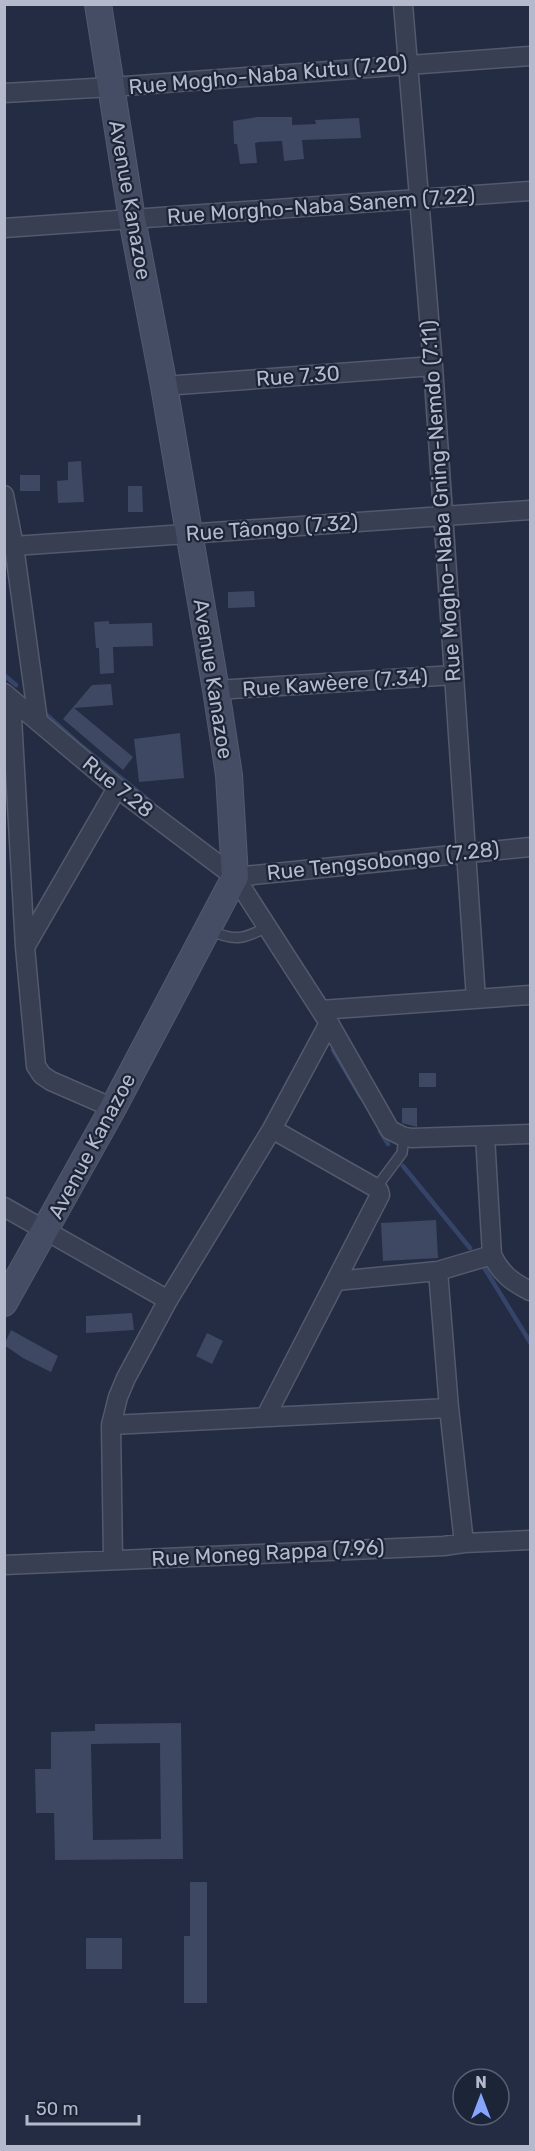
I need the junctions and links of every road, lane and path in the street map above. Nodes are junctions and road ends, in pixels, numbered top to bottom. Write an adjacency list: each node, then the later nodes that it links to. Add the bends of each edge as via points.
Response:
1 (98, 4): 5 (street, Avenue Kanazoe)
2 (403, 4): 4 (street, Rue Mogho-Naba Gning-Nemdo (7.11))
3 (531, 56): 4 (street, Rue Mogho-Naba Kutu (7.20))
4 (408, 64): 5 (street, Rue Mogho-Naba Kutu (7.20)); 8 (street, Rue Mogho-Naba Gning-Nemdo (7.11))
5 (112, 87): 6 (street, Rue Mogho-Naba Kutu (7.20)); 9 (street, Avenue Kanazoe)
6 (4, 93)
7 (531, 191): 8 (street, Rue Morgho-Naba Sanem (7.22))
8 (418, 199): 9 (street, Rue Morgho-Naba Sanem (7.22)); 11 (street, Rue Mogho-Naba Gning-Nemdo (7.11))
9 (132, 219): 10 (street, Rue Morgho-Naba Sanem (7.22)); 12 (street, Avenue Kanazoe)
10 (4, 228)
11 (433, 366): 12 (street, Rue 7.30); 15 (street, Rue Mogho-Naba Gning-Nemdo (7.11))
12 (164, 386): 16 (street, Avenue Kanazoe)
13 (4, 495): 17 (street)
14 (531, 510): 15 (street, Rue Tâongo (7.32))
15 (442, 517): 16 (street, Rue Tâongo (7.32)); 18 (street, Rue Mogho-Naba Gning-Nemdo (7.11))
16 (189, 534): 17 (street, Rue Tâongo (7.32)); 19 (street, Avenue Kanazoe)
17 (14, 546): 21 (street)
18 (454, 675): 19 (street, Rue Kawèere (7.34)); 24 (street, Rue Mogho-Naba Gning-Nemdo (7.11))
19 (216, 690): 25 (street, Avenue Kanazoe, via 229,774)
20 (8, 696): 21 (street, Rue 7.28); 28 (street)
21 (38, 722): 22 (street, Rue 7.28)
22 (117, 788): 25 (street, Rue 7.28); 28 (street)
23 (531, 847): 24 (street, Rue Tengsobongo (7.28))
24 (466, 852): 25 (street, Rue Tengsobongo (7.28)); 30 (street, Rue Mogho-Naba Gning-Nemdo (7.11))
25 (235, 877): 26 (street); 27 (street, Avenue Kanazoe)
26 (267, 927): 27 (lane, via 236,939); 31 (street)
27 (207, 929): 32 (street, Avenue Kanazoe)
28 (25, 947): 32 (street, via 36,1065 51,1081)
29 (531, 995): 30 (street)
30 (476, 999): 31 (street)
31 (325, 1016): 33 (street); 36 (street, via 390,1130)
32 (113, 1108): 39 (street, Avenue Kanazoe)
33 (272, 1129): 37 (street); 44 (street)
34 (531, 1134): 35 (street)
35 (486, 1136): 36 (street); 40 (street)
36 (404, 1137): 37 (lane, via 402,1153)
37 (376, 1188): 42 (street, via 379,1199)
38 (4, 1207): 39 (street)
39 (46, 1231): 44 (street); 45 (street, Avenue Kanazoe)
40 (492, 1255): 41 (street); 43 (street, via 511,1281)
41 (438, 1271): 42 (street); 46 (street)
42 (336, 1281): 47 (street)
43 (531, 1291)
44 (168, 1300): 48 (street, via 126,1378)
45 (4, 1303)
46 (449, 1408): 47 (street); 50 (street)
47 (266, 1416): 48 (street)
48 (111, 1425): 51 (street)
49 (531, 1540): 50 (street, Rue Moneg Rappa (7.96))
50 (464, 1543): 51 (street, Rue Moneg Rappa (7.96))
51 (112, 1560): 52 (street, Rue Moneg Rappa (7.96))
52 (4, 1565)

